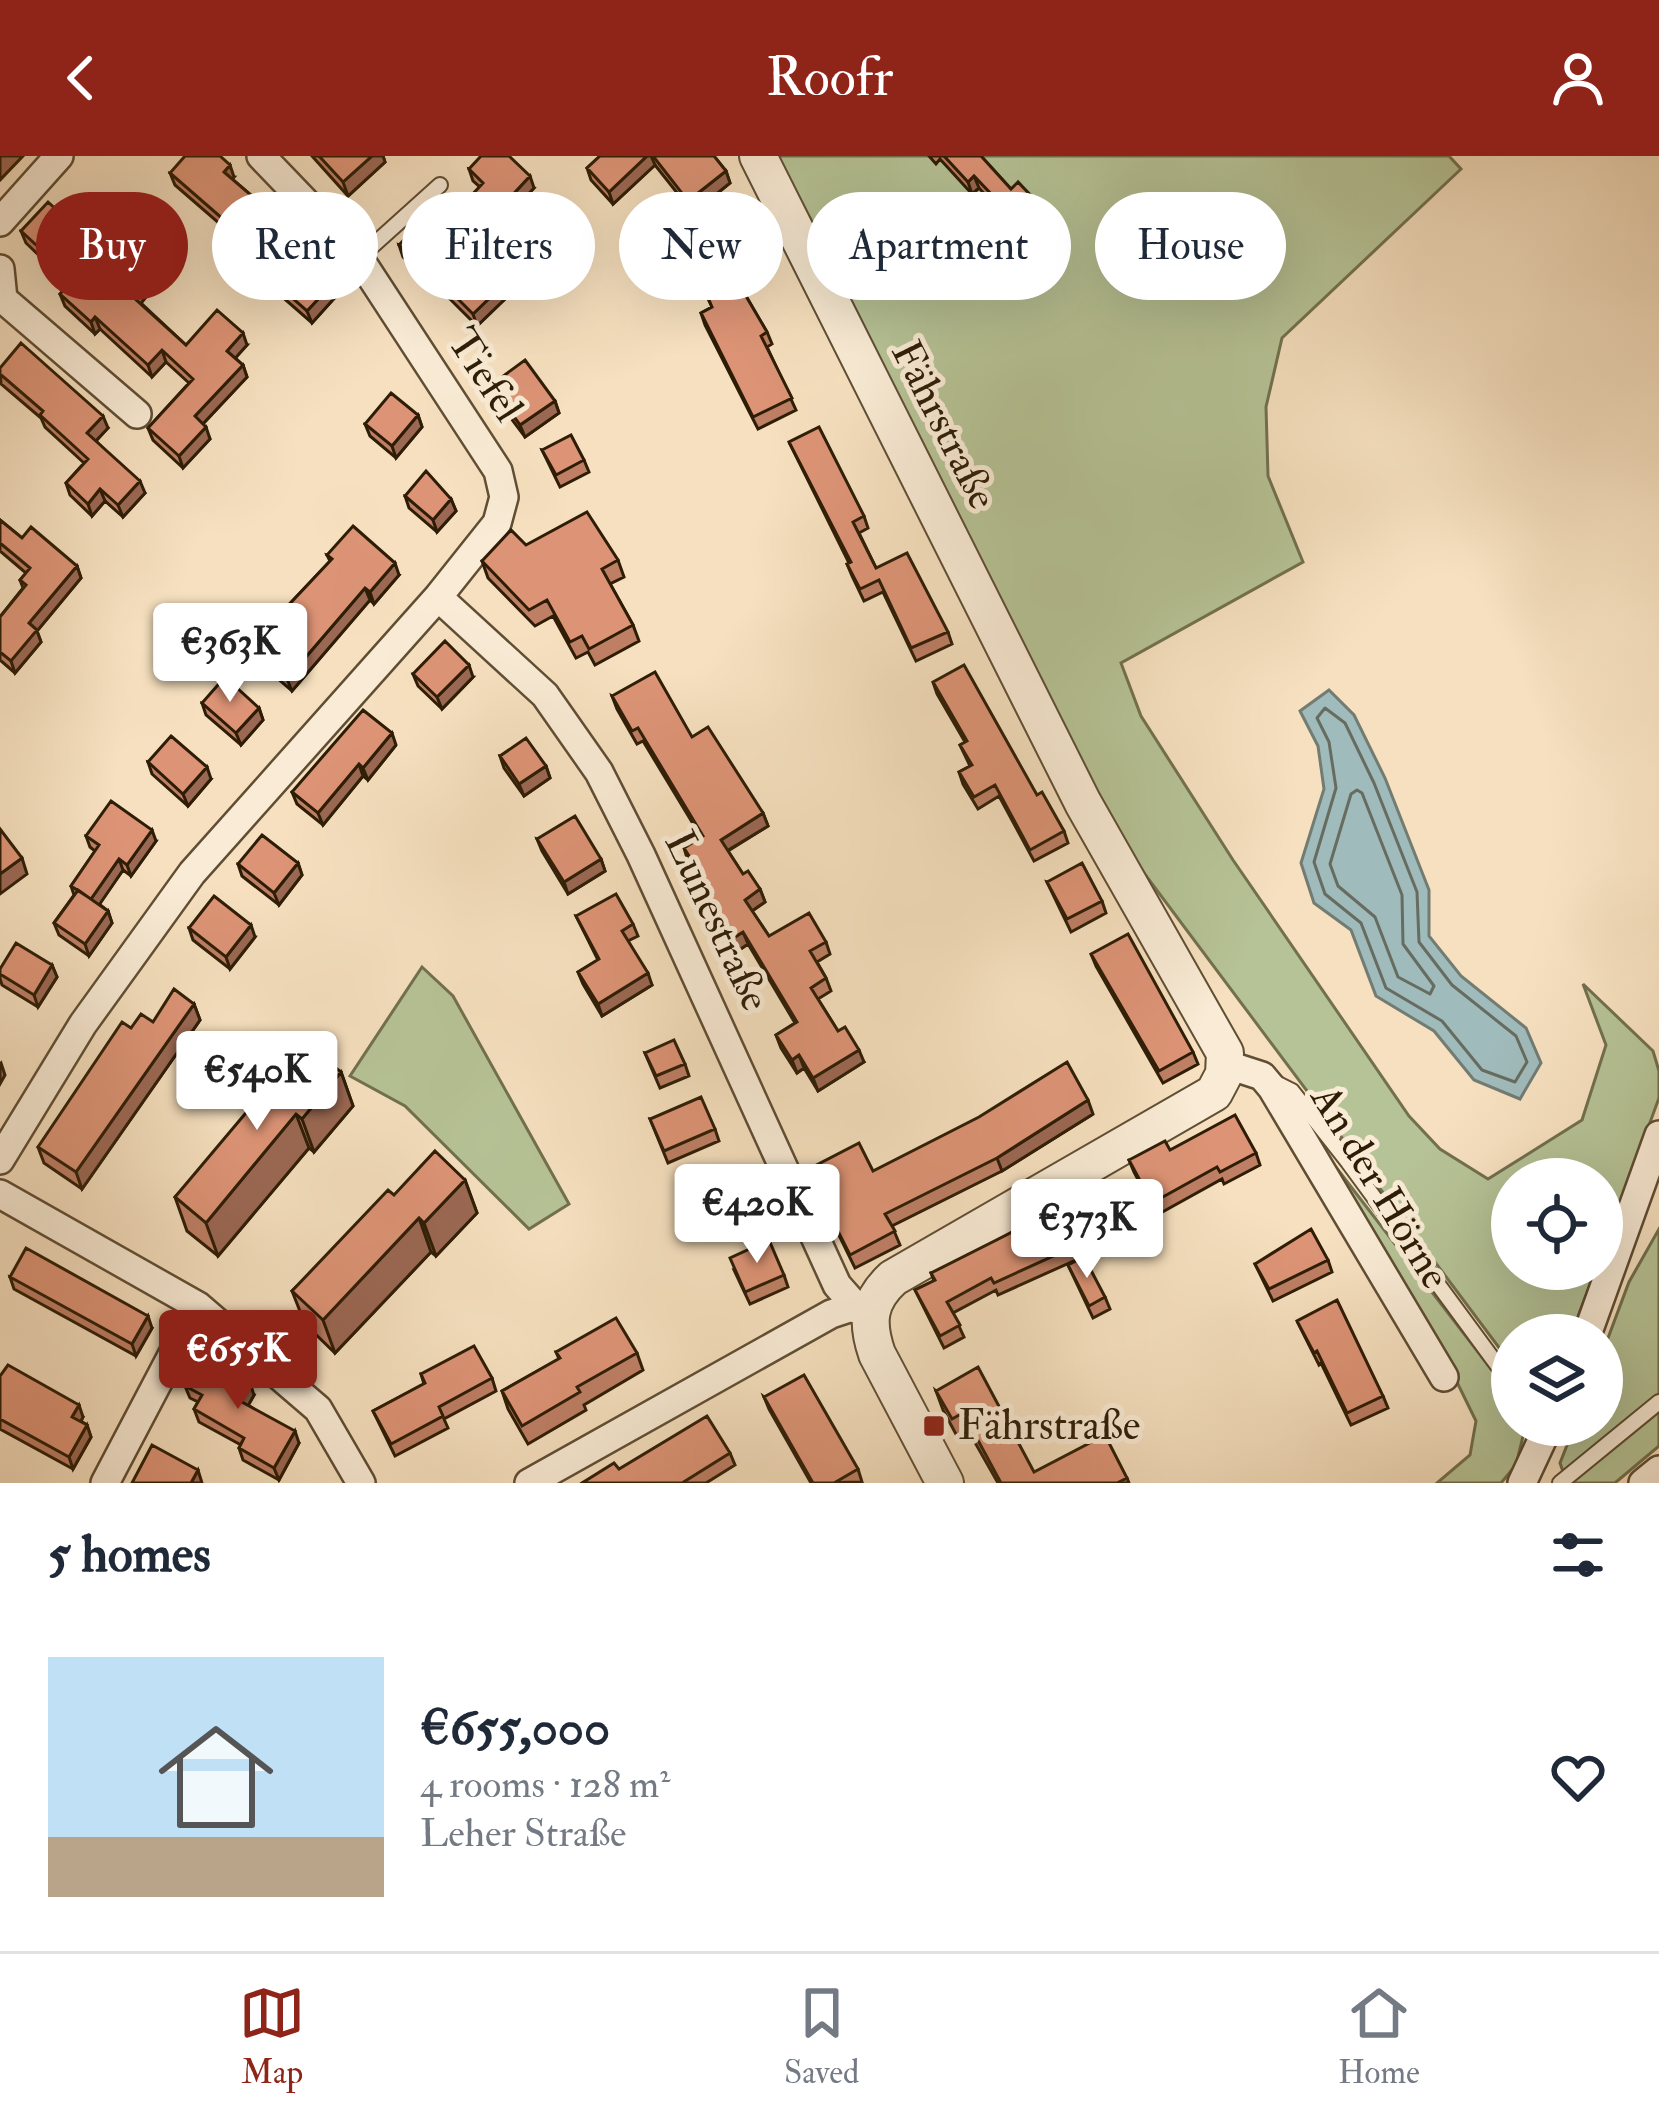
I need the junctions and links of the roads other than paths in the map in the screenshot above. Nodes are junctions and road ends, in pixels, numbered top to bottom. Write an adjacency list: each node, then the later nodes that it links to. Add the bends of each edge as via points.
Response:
1 (59, 156): 6 (street)
2 (261, 156): 5 (street, Tiefel)
3 (758, 156): 12 (street, Fährstraße, via 1083,803 1221,1042)
4 (440, 185): 7 (lane)
5 (296, 192)
6 (0, 222)
7 (378, 241)
8 (0, 269): 10 (street, via 3,298)
9 (378, 287): 11 (street, Tiefel, via 498,471 504,497 497,523)
10 (137, 414)
11 (438, 597): 15 (street, Tiefel, via 191,873 83,1024); 18 (street, Lunestraße, via 545,695 599,772 837,1286)
12 (1225, 1064): 13 (street, An der Hörne); 18 (street, via 1214,1094 893,1278)
13 (1262, 1076): 20 (lane, via 1292,1090); 21 (street, An der Hörne)
14 (1659, 1135): 19 (street)
15 (0, 1160)
16 (0, 1195): 17 (street)
17 (198, 1306): 26 (street); 27 (street, via 318,1408)
18 (870, 1310): 28 (street, via 831,1314); 29 (street, via 877,1354)
19 (1594, 1314)
20 (1491, 1357)
21 (1444, 1377)
22 (1659, 1402): 30 (lane)
23 (1541, 1446): 25 (street)
24 (1659, 1470): 31 (street)
25 (1527, 1482)
26 (104, 1483)
27 (362, 1483)
28 (529, 1483)
29 (945, 1483)
30 (1560, 1483)
31 (1643, 1483)

